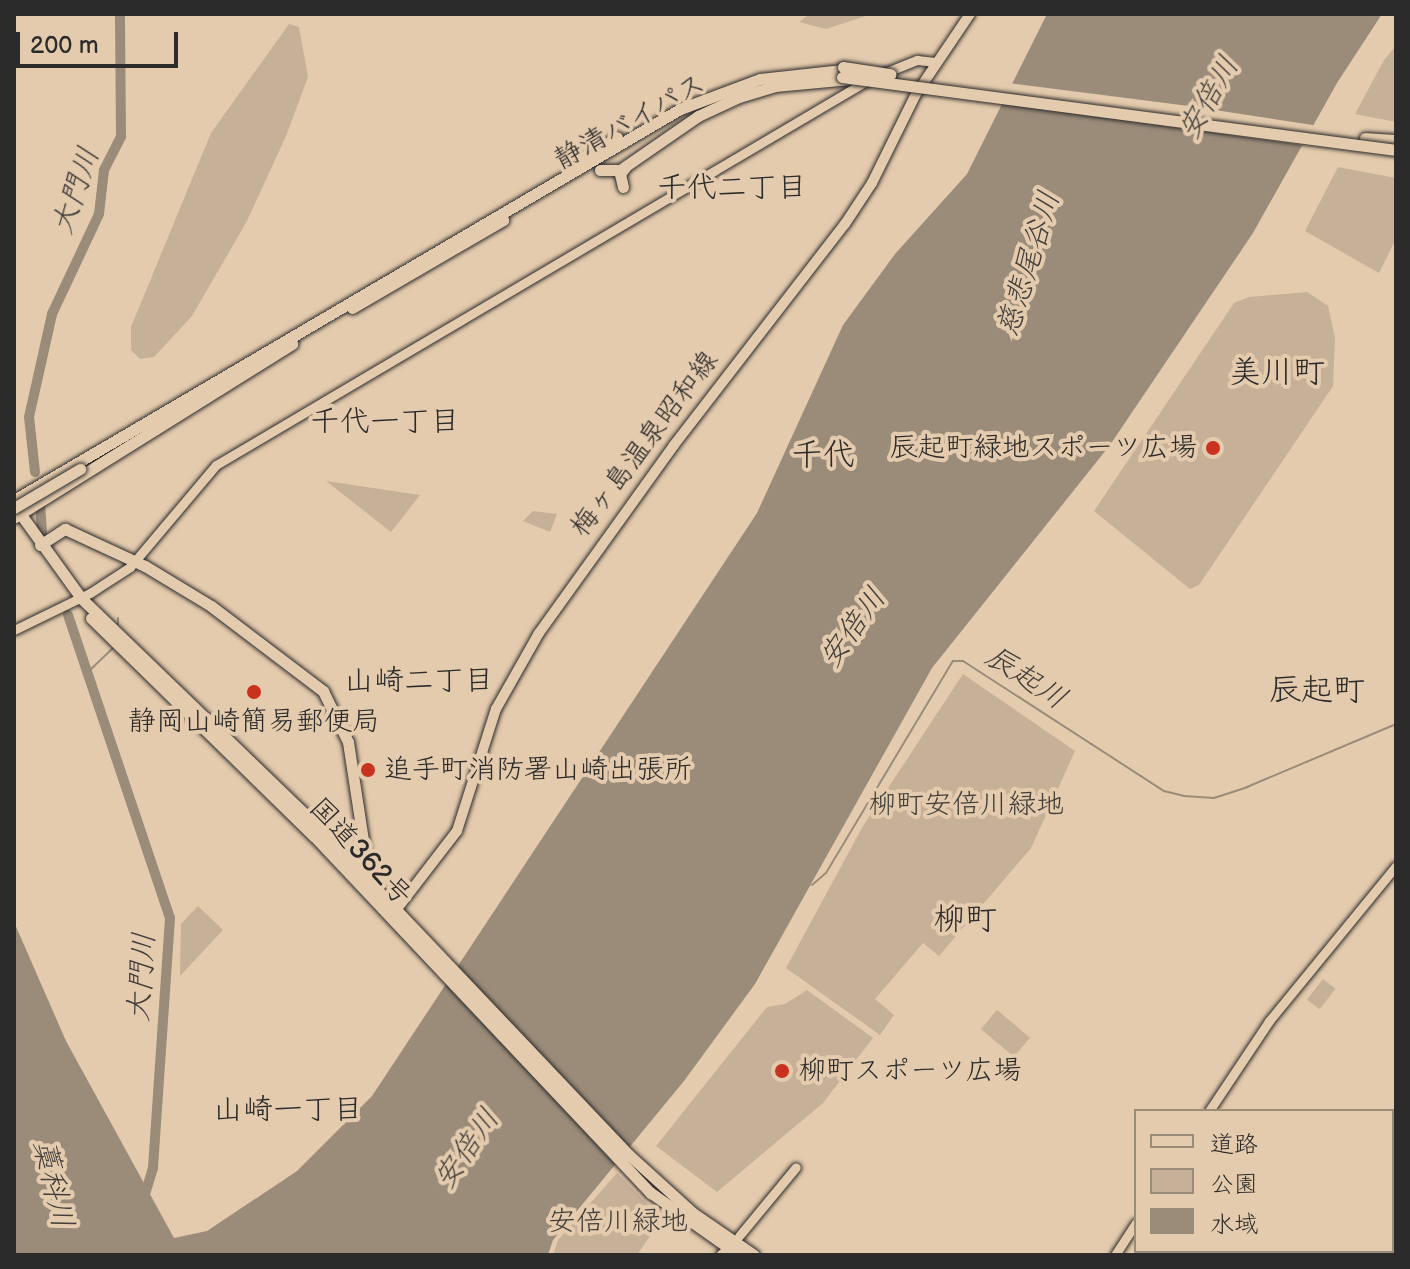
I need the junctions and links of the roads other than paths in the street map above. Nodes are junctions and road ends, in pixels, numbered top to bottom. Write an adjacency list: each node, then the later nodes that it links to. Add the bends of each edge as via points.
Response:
1 (970, 14): 2 (main road, 梅ヶ島温泉昭和線)
2 (935, 62): 16 (street, via 910,62 839,95 239,450 197,483); 21 (main road, 梅ヶ島温泉昭和線, via 855,210 683,433 539,633 496,709 457,831)
3 (843, 73): 4 (highway, bridge, via 893,74); 5 (highway, 静清バイパス, bridge); 6 (highway, via 760,74 705,91); 7 (highway, 静清バイパス, via 720,98); 8 (highway, via 739,97 698,116)
4 (1396, 141)
5 (1396, 151)
6 (584, 158)
7 (602, 161): 8 (highway); 10 (highway, 静清バイパス)
8 (626, 166): 9 (highway, via 620,174)
9 (623, 187)
10 (308, 330): 11 (highway, 静清バイパス); 12 (highway, 静清バイパス); 14 (highway)
11 (279, 344): 12 (highway, 静清バイパス); 13 (highway)
12 (78, 466): 14 (highway, 静清バイパス, bridge)
13 (14, 490)
14 (15, 509): 15 (highway, 国道362号); 17 (highway, 国道362号, via 39,556)
15 (40, 545): 16 (highway, 国道362号, via 65,529); 17 (highway, 国道362号)
16 (135, 561): 17 (street); 20 (highway, 国道362号, via 176,582 267,646 331,701 351,759 365,853)
17 (77, 599): 18 (street); 20 (highway, 国道362号); 21 (highway, 国道362号)
18 (14, 630)
19 (1396, 866): 22 (street, via 1269,1021)
20 (356, 868): 21 (highway, 国道362号)
21 (395, 916): 25 (highway, 国道362号, via 651,1193)
22 (1210, 1109)
23 (796, 1167): 26 (street)
24 (1134, 1226): 29 (street)
25 (713, 1234): 27 (highway); 28 (highway)
26 (739, 1236)
27 (739, 1255)
28 (754, 1255)
29 (1115, 1255)

